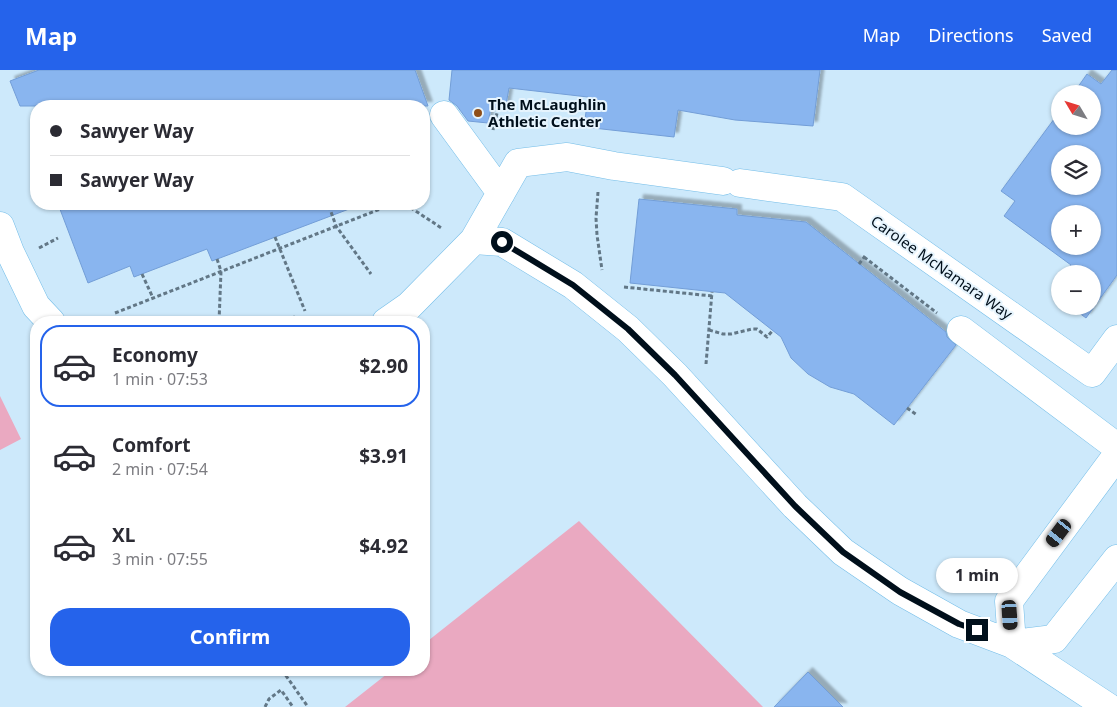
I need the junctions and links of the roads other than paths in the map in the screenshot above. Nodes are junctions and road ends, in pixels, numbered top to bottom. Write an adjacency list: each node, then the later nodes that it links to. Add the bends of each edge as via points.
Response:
1 (444, 114): 2 (street)
2 (501, 193): 4 (street); 8 (street, Carolee McNamara Way, via 518,163 568,157 842,197 1092,373)
3 (0, 226): 5 (street, via 36,306)
4 (474, 240): 6 (street, via 410,306); 12 (street, via 502,242 573,285 628,329 675,375 795,506 843,552 900,592 959,624)
5 (45, 316)
6 (395, 316)
7 (961, 330): 9 (street)
8 (1117, 339)
9 (1117, 447)
10 (1117, 455): 12 (street, via 1009,600)
11 (1117, 559): 12 (street, via 1054,639)
12 (1012, 644): 13 (street)
13 (1108, 707)

